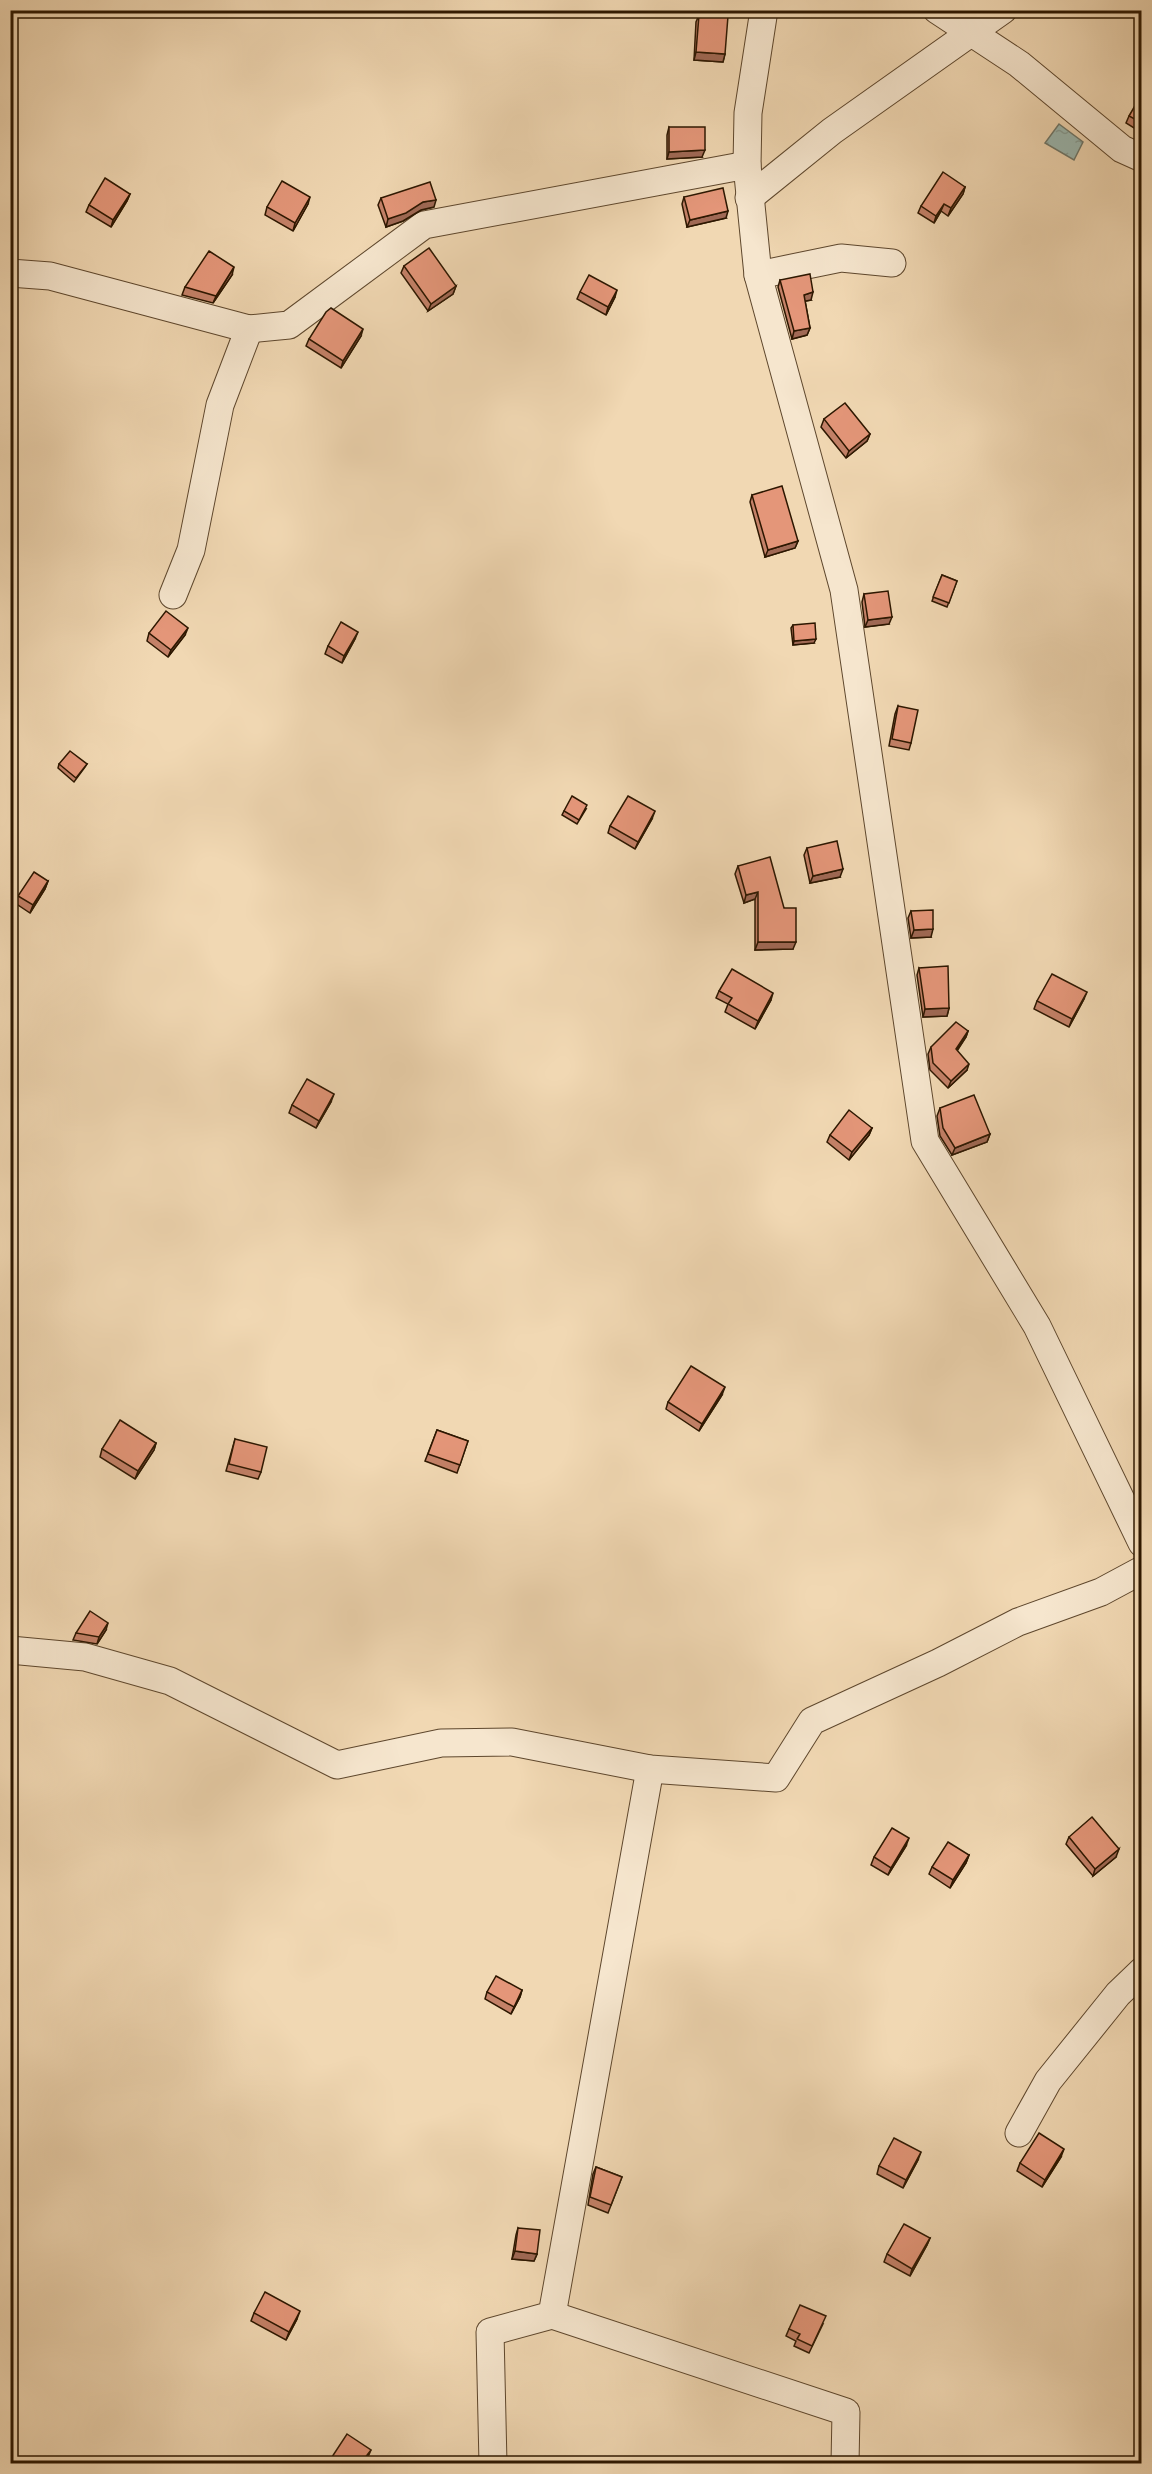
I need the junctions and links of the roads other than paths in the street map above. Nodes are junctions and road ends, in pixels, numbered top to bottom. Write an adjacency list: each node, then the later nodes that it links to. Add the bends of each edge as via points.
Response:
1 (764, 10): 6 (street, via 748,113)
2 (937, 10): 4 (street)
3 (1003, 10): 4 (street)
4 (970, 33): 5 (street, via 1019,64 1122,148); 7 (street, via 832,130)
5 (1142, 158)
6 (747, 165): 7 (street); 11 (street, via 424,225 289,324)
7 (749, 198): 10 (street)
8 (892, 263): 10 (street, via 841,258)
9 (10, 273): 11 (street, via 50,276)
10 (758, 275): 13 (street, via 844,590 925,1141 1037,1326)
11 (249, 329): 12 (street, via 220,405 191,550)
12 (173, 595)
13 (1142, 1543)
14 (1142, 1570): 16 (street, via 1101,1592 1018,1622 812,1721 776,1778)
15 (10, 1650): 16 (street, via 85,1657 170,1681 337,1765 441,1743 512,1742)
16 (650, 1769): 19 (street)
17 (1142, 1971): 18 (street, via 1118,1994 1048,2081)
18 (1019, 2133)
19 (552, 2315): 20 (street, via 490,2332); 21 (street, via 846,2412)
20 (493, 2463)
21 (845, 2463)

